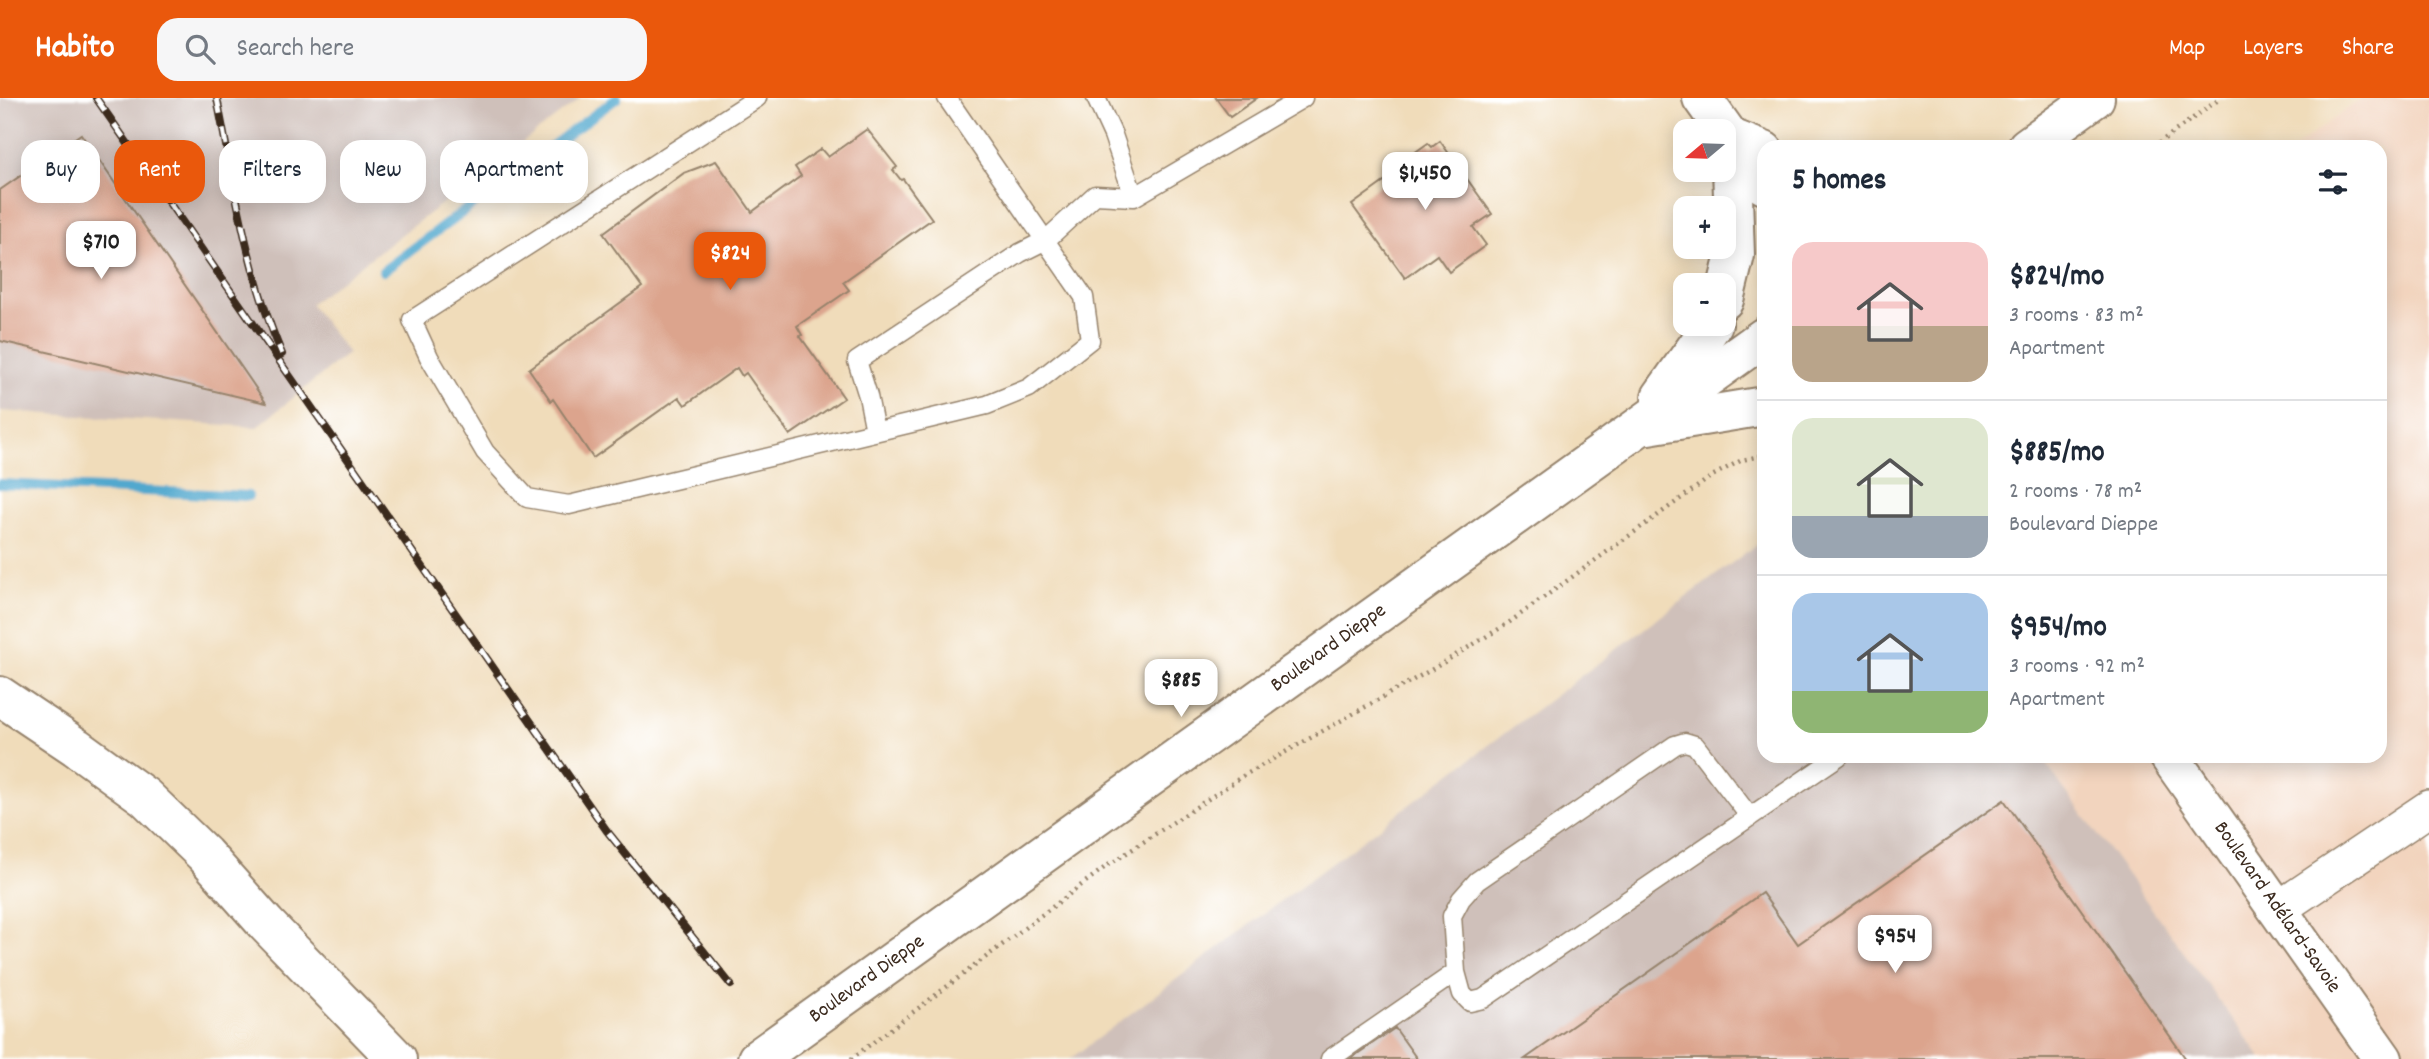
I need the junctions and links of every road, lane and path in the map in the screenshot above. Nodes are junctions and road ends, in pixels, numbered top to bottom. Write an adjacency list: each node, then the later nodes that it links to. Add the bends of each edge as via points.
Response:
1 (757, 98): 19 (lane, via 412,320 485,452 527,498 569,505)
2 (947, 98): 13 (lane)
3 (1096, 98): 12 (lane)
4 (1303, 98): 12 (lane)
5 (1702, 98): 10 (main road)
6 (2095, 98): 8 (main road)
7 (2221, 98): 9 (path)
8 (2037, 140)
9 (2163, 140)
10 (1747, 144): 11 (main road); 14 (main road)
11 (1757, 168)
12 (1134, 197): 13 (lane, via 1095,195)
13 (1046, 240): 19 (lane, via 857,361); 19 (lane, via 1084,297 1090,340 1029,388 987,405)
14 (1731, 273)
15 (1704, 336): 18 (main road)
16 (1757, 342): 18 (main road, Boulevard Dieppe)
17 (1757, 407): 18 (main road)
18 (1639, 427): 29 (main road, Boulevard Dieppe)
19 (875, 432)
20 (1757, 457): 30 (path, via 1712,476 1507,624 1232,783 1104,868)
21 (0, 696): 28 (main road, via 145,797)
22 (1829, 763): 25 (lane)
23 (2174, 763): 26 (main road, Boulevard Adélard-Savoie)
24 (2429, 808): 26 (street)
25 (1750, 817): 27 (lane, via 1483,999 1471,1002 1462,995); 27 (lane, via 1695,745 1675,745 1477,881 1452,916)
26 (2277, 910): 32 (main road, Boulevard Adélard-Savoie)
27 (1456, 972): 31 (lane)
28 (397, 1059)
29 (757, 1059)
30 (851, 1059)
31 (1330, 1059)
32 (2383, 1059)

